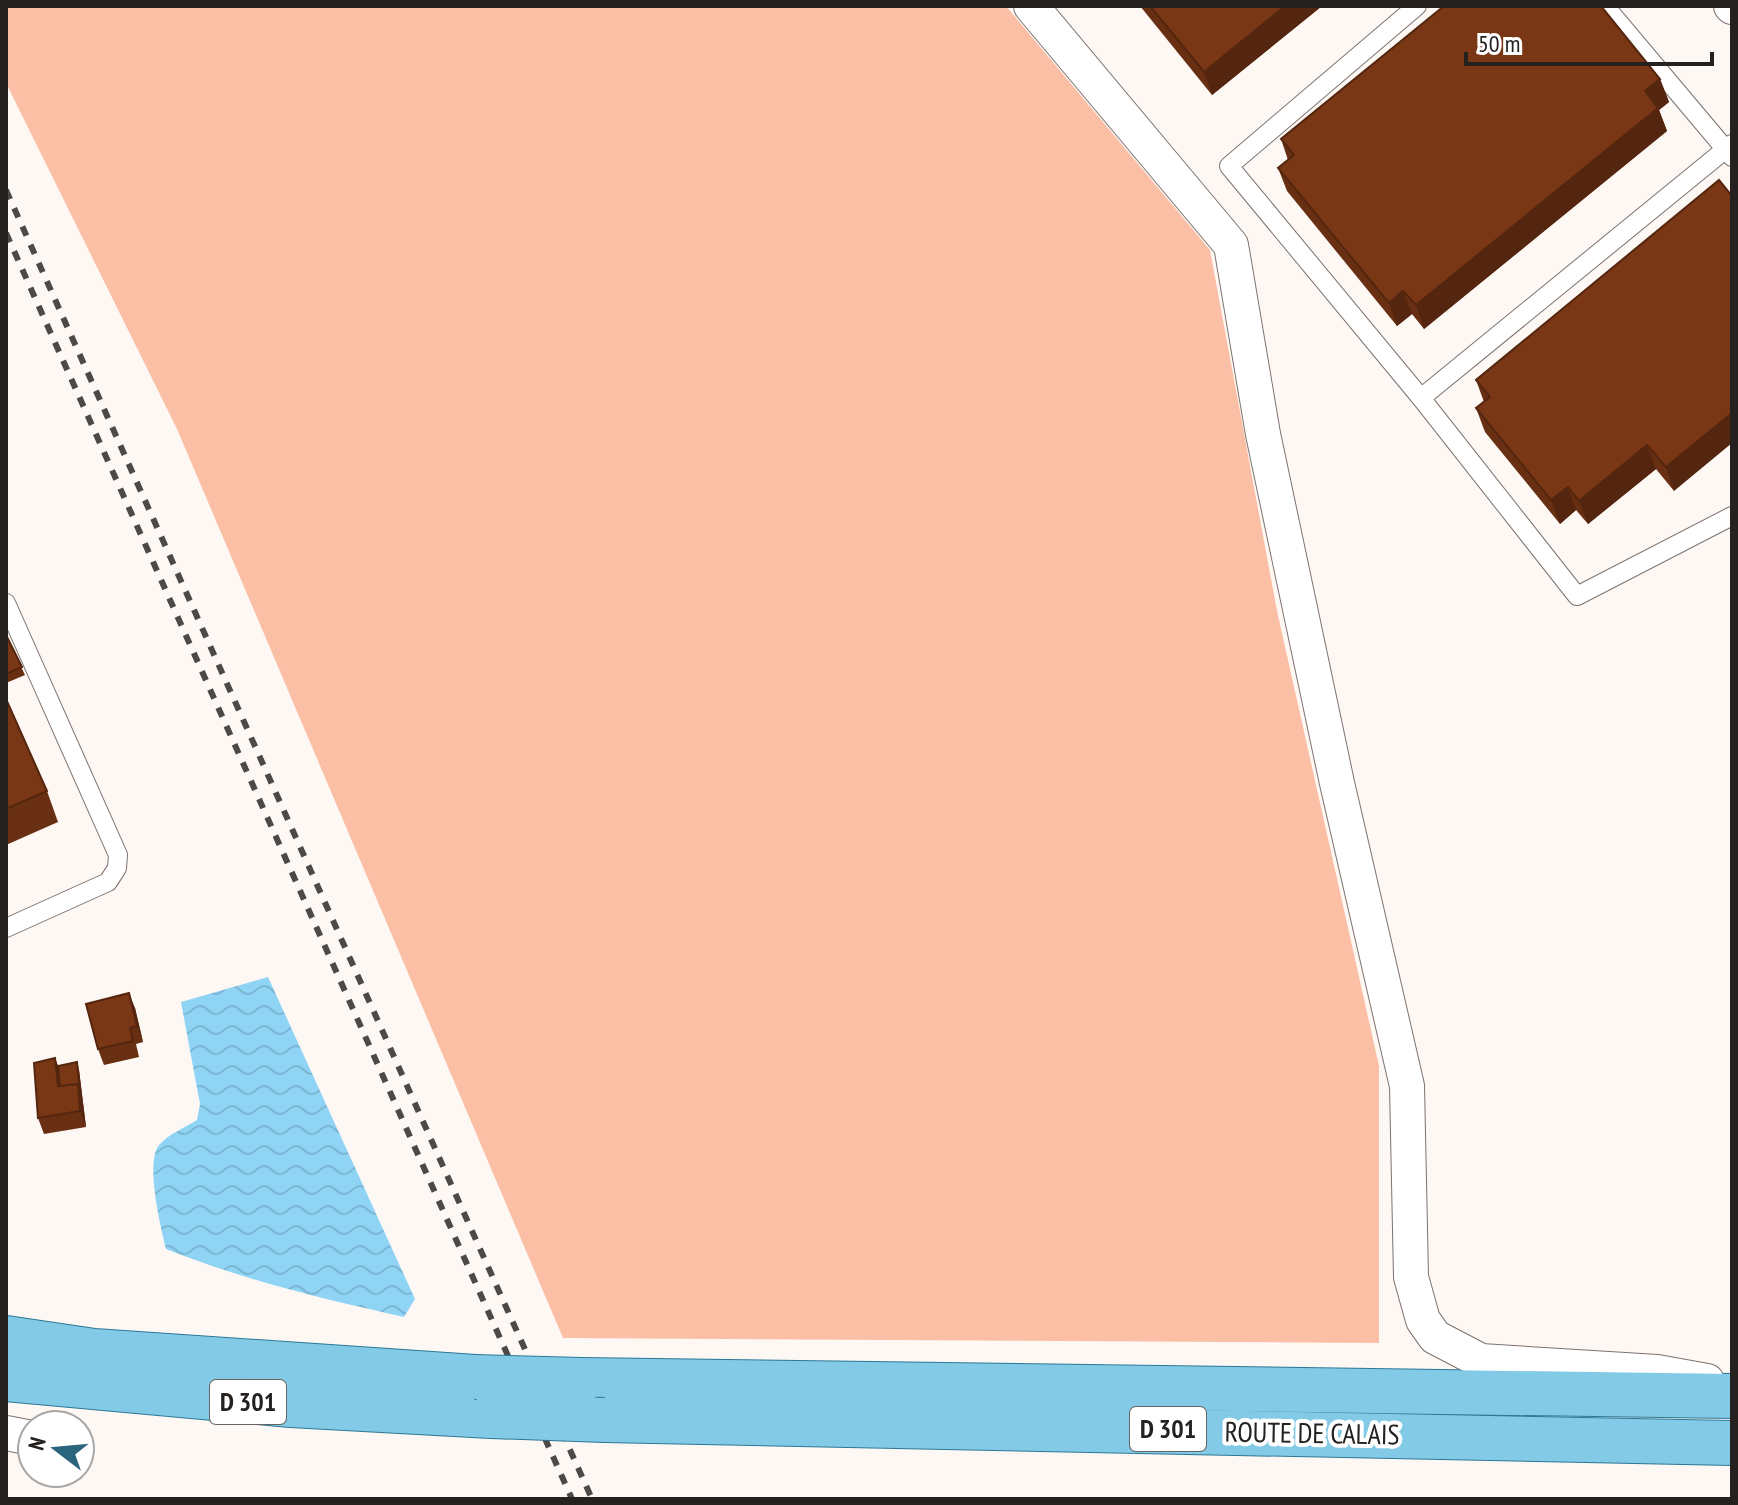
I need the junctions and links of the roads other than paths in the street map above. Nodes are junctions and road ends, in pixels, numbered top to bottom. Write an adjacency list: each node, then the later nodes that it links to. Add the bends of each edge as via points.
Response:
1 (1031, 6): 11 (street, via 1231,245 1263,434 1407,1086 1411,1277 1423,1320 1435,1337 1481,1361 1657,1372)
2 (1417, 6): 5 (lane, via 1229,166)
3 (1605, 6): 4 (lane)
4 (1730, 150): 5 (lane)
5 (1421, 398): 6 (lane, via 1577,596)
6 (1732, 516)
7 (6, 603): 8 (lane, via 118,855 108,882)
8 (6, 928)
9 (6, 1338): 13 (main road, D 301)
10 (6, 1379): 13 (main road, D 301, via 291,1405)
11 (1732, 1387)
12 (1732, 1396): 13 (main road, ROUTE DE CALAIS / D 301, bridge, via 582,1380)
13 (483, 1397): 14 (main road, ROUTE DE CALAIS / D 301, bridge, via 604,1420)
14 (1732, 1443)

